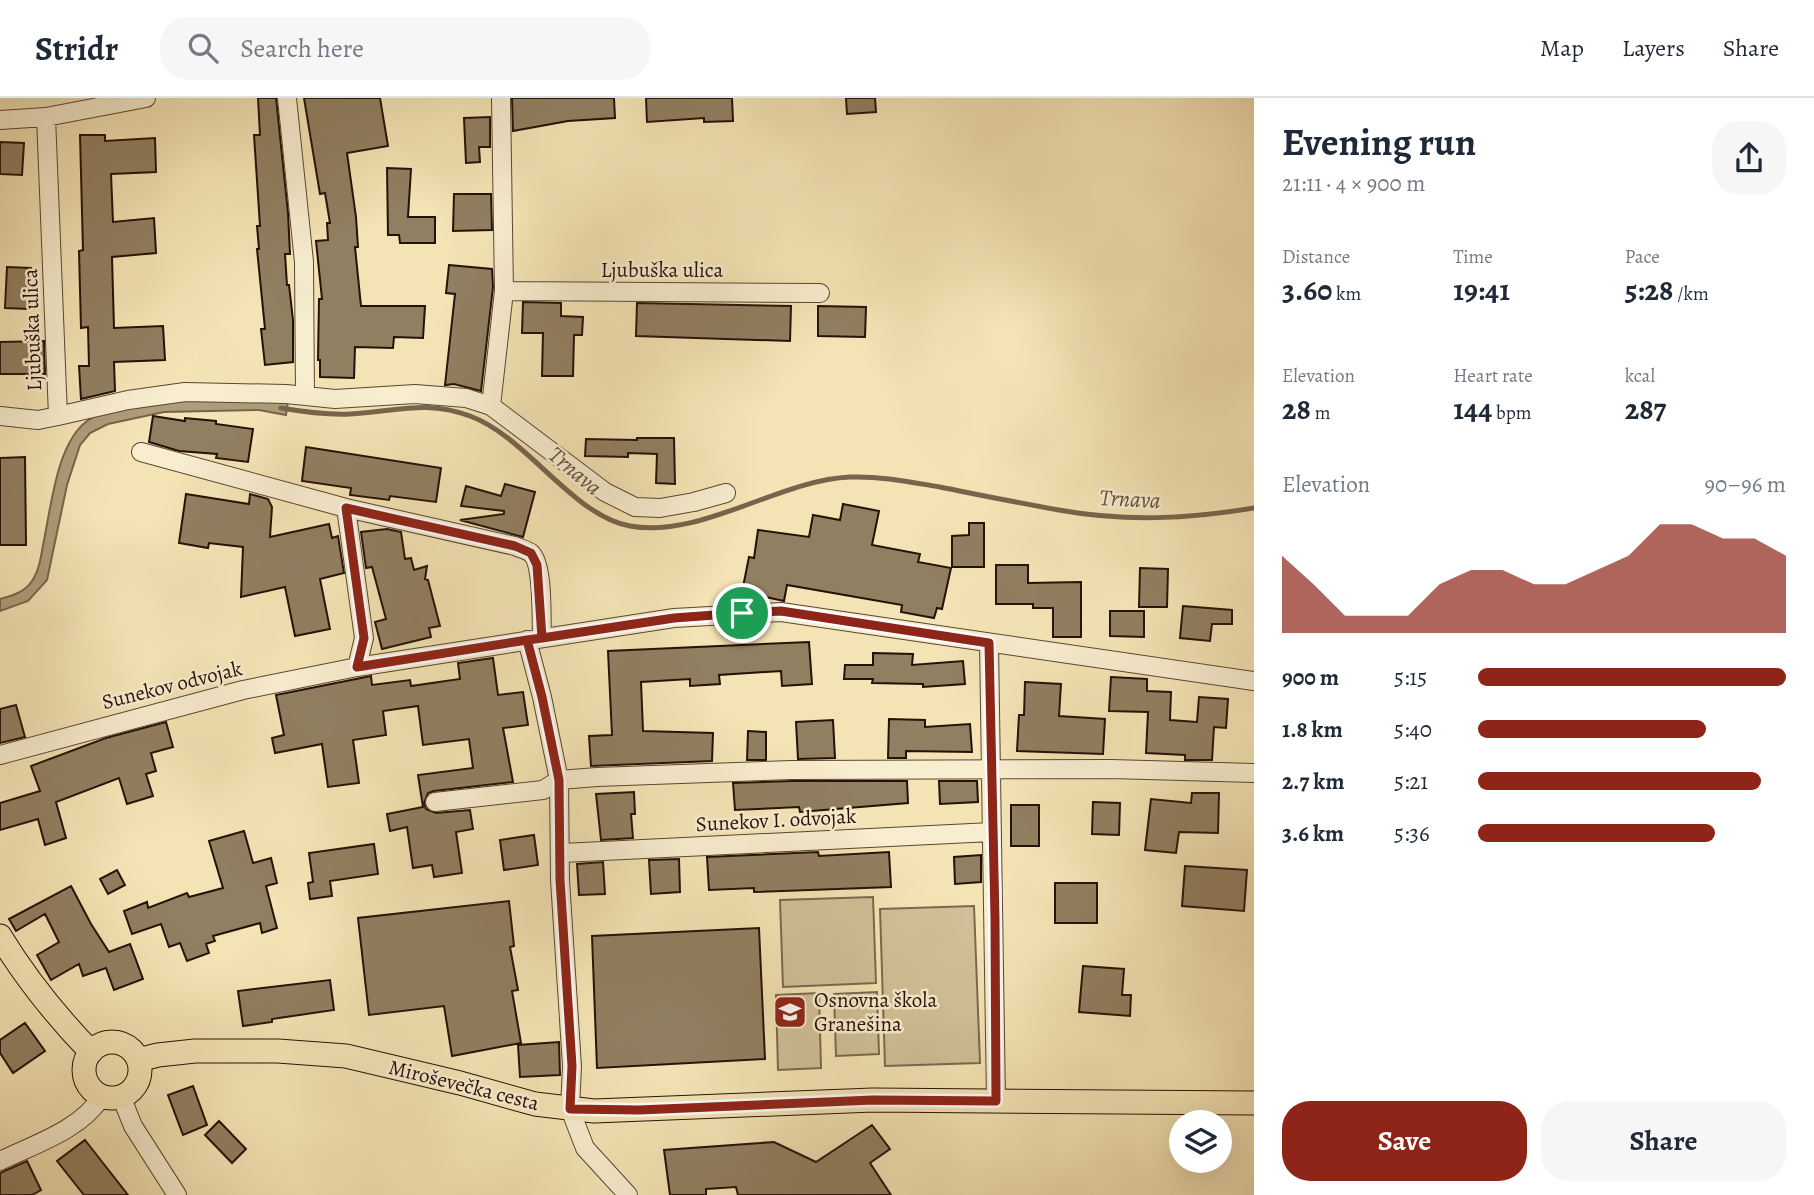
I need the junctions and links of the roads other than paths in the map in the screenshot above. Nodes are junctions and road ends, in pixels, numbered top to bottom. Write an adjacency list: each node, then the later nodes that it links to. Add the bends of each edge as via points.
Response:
1 (146, 98): 4 (street)
2 (287, 98): 8 (street, via 304,262)
3 (501, 98): 6 (street)
4 (46, 117): 5 (street); 11 (street, Ljubuška ulica)
5 (0, 120)
6 (504, 292): 7 (street, Ljubuška ulica); 9 (street)
7 (820, 293)
8 (306, 396): 9 (street, Ljubuška ulica, via 335,399 415,394 466,398); 11 (street, Ljubuška ulica, via 185,392)
9 (491, 406): 13 (street, Ljubuška ulica, via 606,492 635,507 660,508)
10 (0, 415): 11 (street, via 24,420)
11 (58, 416)
12 (141, 452): 14 (street)
13 (726, 493)
14 (346, 508): 15 (street, via 531,553 539,581); 17 (street, via 364,638)
15 (535, 639): 16 (street, via 674,618 781,611); 17 (street, Sunekov odvojak); 22 (street)
16 (989, 643): 18 (street); 20 (street)
17 (357, 667): 19 (street, Sunekov odvojak, via 243,690)
18 (1254, 681)
19 (0, 755)
20 (990, 769): 21 (street); 22 (street); 24 (street)
21 (1254, 773)
22 (559, 780): 23 (street, via 543,790); 25 (street)
23 (435, 802)
24 (992, 832): 25 (street, Sunekov I. odvojak); 30 (street)
25 (562, 853): 32 (street)
26 (0, 936): 27 (main road, via 24,976)
27 (91, 1052): 28 (main road, via 117,1043); 29 (main road, via 85,1077 94,1092)
28 (138, 1060): 29 (main road, via 135,1086); 32 (main road, Miroševečka cesta, via 195,1051 346,1056)
29 (111, 1096): 33 (street, via 70,1126); 34 (street)
30 (996, 1101): 31 (main road, Miroševečka cesta); 32 (main road, Miroševečka cesta)
31 (1254, 1103)
32 (570, 1109): 35 (street, via 585,1148)
33 (0, 1161)
34 (177, 1195)
35 (628, 1195)

